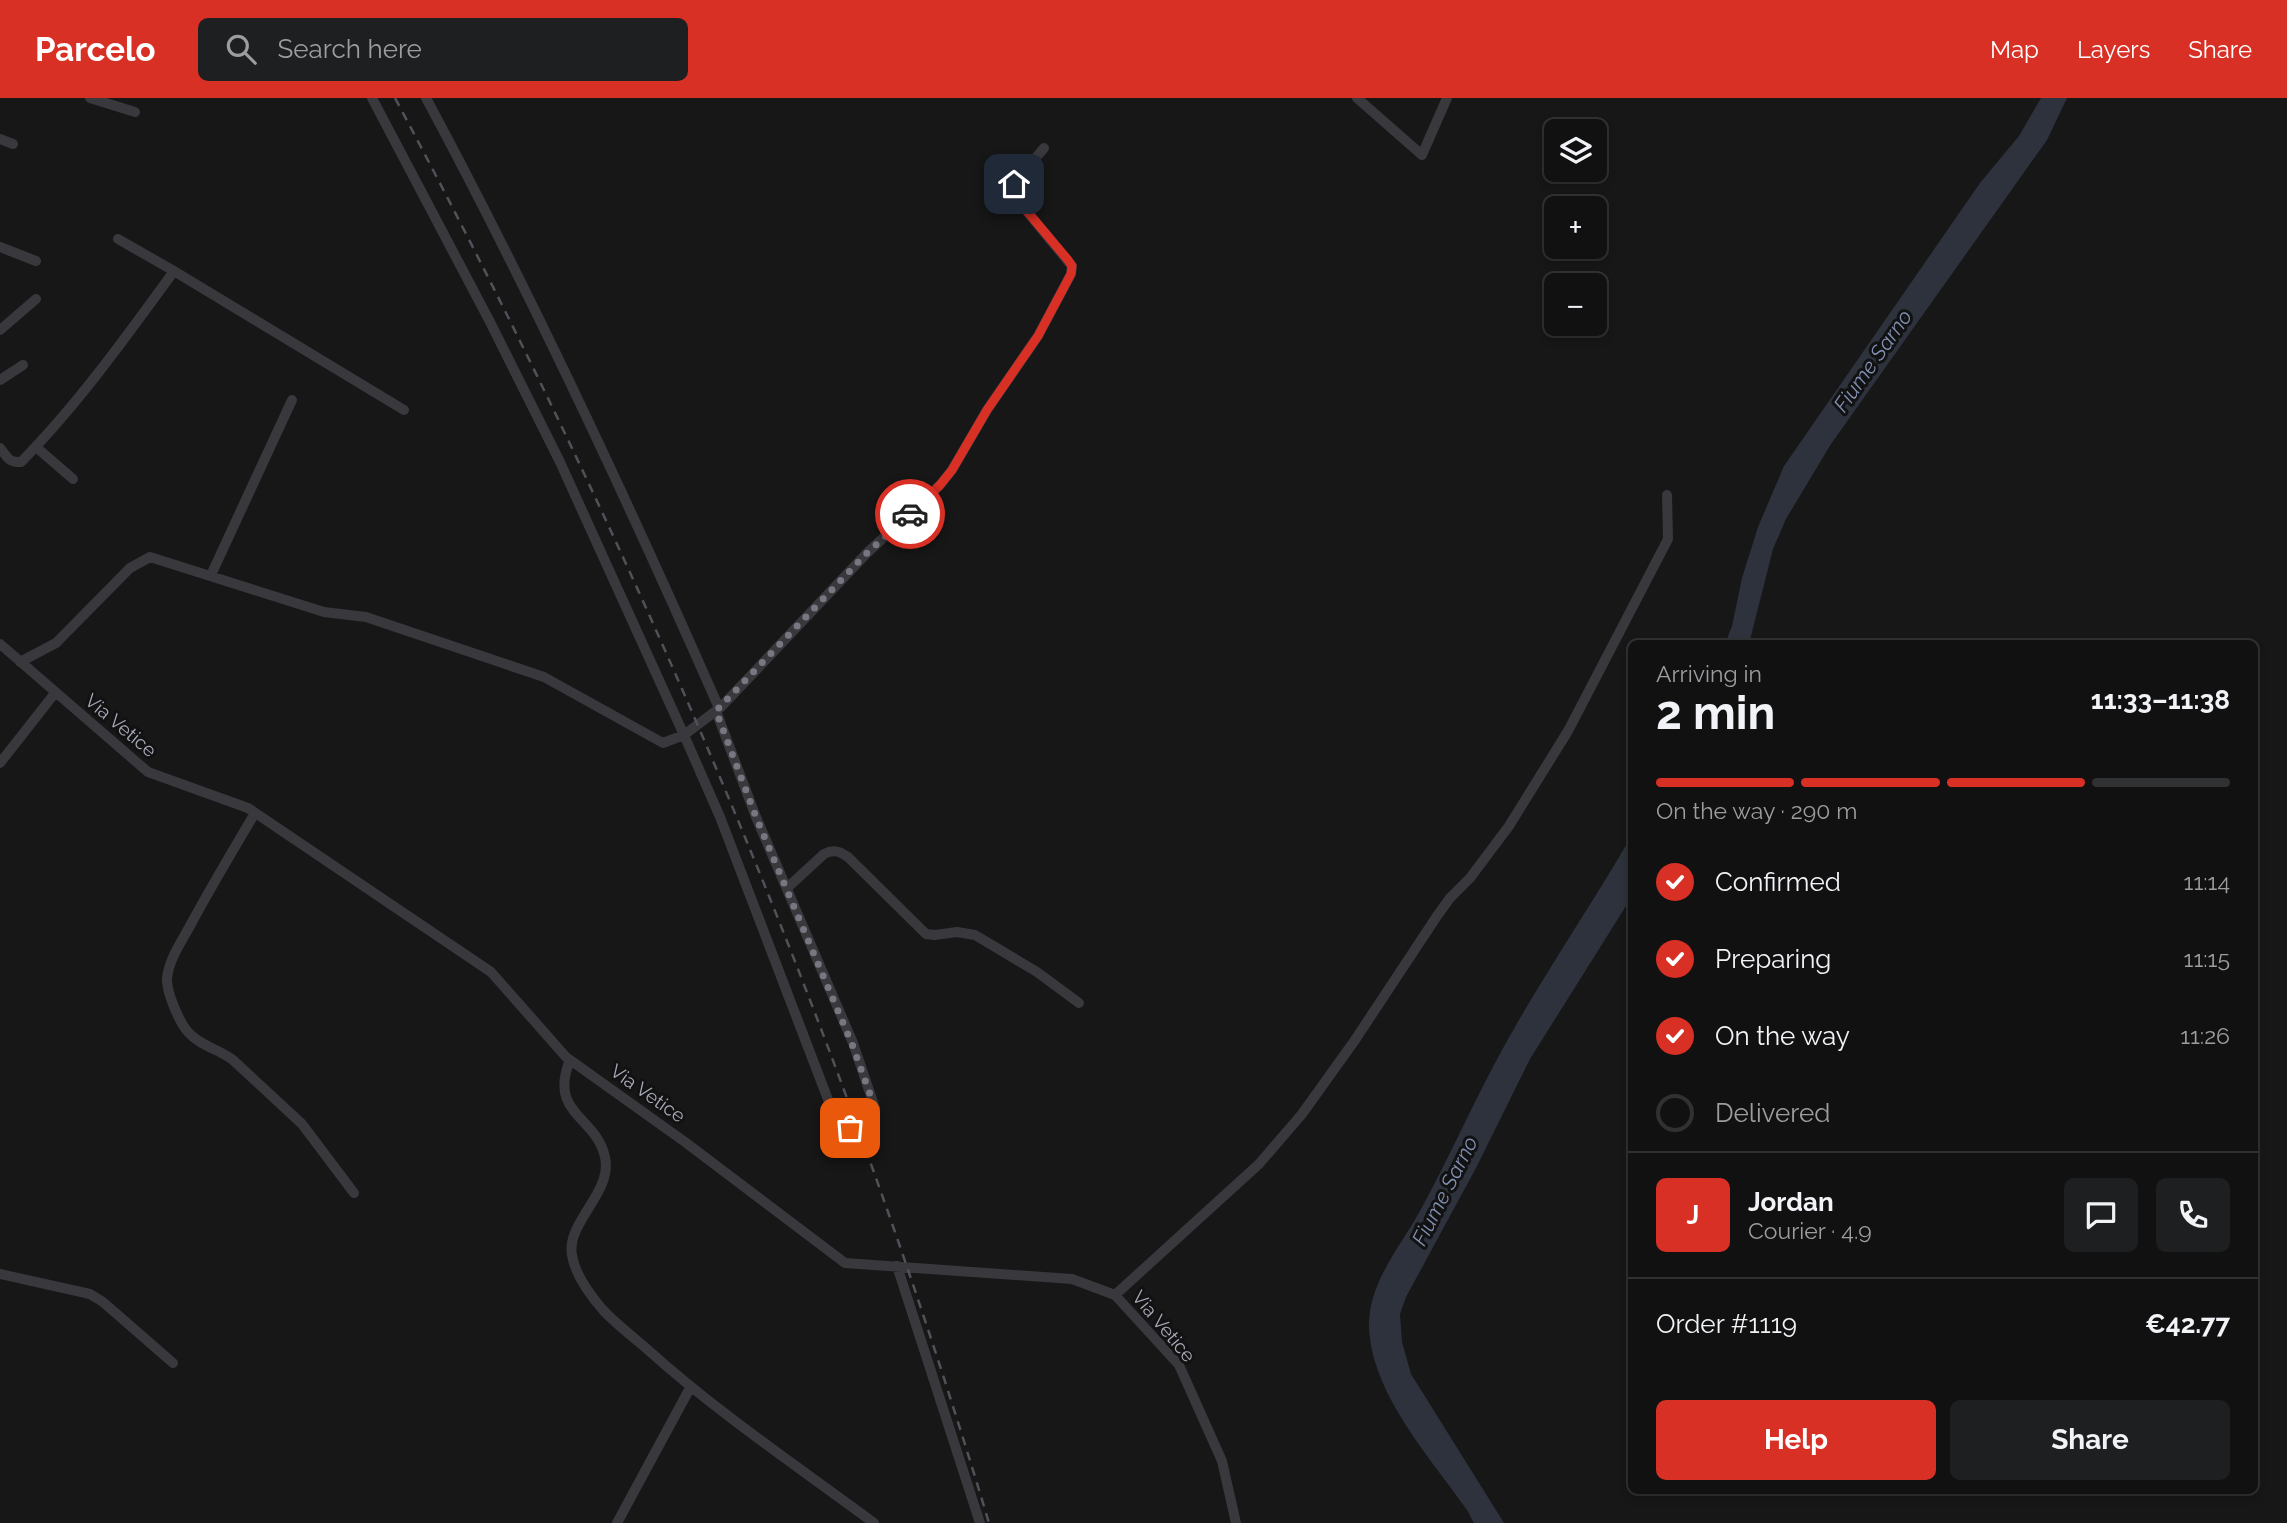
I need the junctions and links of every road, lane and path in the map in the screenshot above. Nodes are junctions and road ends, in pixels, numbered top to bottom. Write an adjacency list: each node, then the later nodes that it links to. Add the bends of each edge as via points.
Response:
1 (90, 98): 6 (street)
2 (372, 98): 29 (street, via 560,462)
3 (426, 98): 28 (street, via 570,381)
4 (1357, 98): 5 (street, via 1422,155)
5 (1447, 98)
6 (135, 112)
7 (0, 139): 8 (street)
8 (13, 144)
9 (1044, 148): 28 (street, via 1013,191 1072,266 1038,336 940,485 867,553)
10 (118, 239): 13 (street)
11 (0, 247): 12 (street)
12 (36, 261)
13 (174, 271): 19 (street); 20 (street, via 111,358)
14 (36, 299): 15 (street)
15 (0, 330)
16 (23, 365): 17 (street)
17 (0, 380)
18 (292, 400): 24 (street)
19 (404, 410)
20 (36, 447): 21 (street, via 14,463); 22 (street)
21 (0, 448)
22 (73, 479)
23 (1667, 495): 38 (street, via 1668,539 1568,731 1509,826 1450,898 1302,1114 1259,1164)
24 (211, 575): 26 (street, via 150,557 131,568 56,643); 29 (street, via 324,611 366,617 544,677 663,743)
25 (0, 644): 26 (street, Via Vetice)
26 (20, 662): 27 (street, Via Vetice)
27 (55, 693): 30 (street); 31 (street, Via Vetice, via 148,772)
28 (717, 710): 29 (street); 32 (street)
29 (684, 735): 32 (street, via 832,1110 839,1123 850,1128 870,1121 875,1108)
30 (0, 763)
31 (256, 813): 34 (street, Via Vetice, via 491,972); 35 (street, via 176,950 167,986 189,1034 233,1060 302,1125)
32 (787, 888): 33 (street, via 824,854 839,851 926,934 975,935)
33 (1079, 1003)
34 (570, 1060): 36 (street, Via Vetice, via 845,1263); 40 (street, via 563,1082 565,1094 601,1146 606,1165 596,1197 573,1240 572,1259 604,1311)
35 (354, 1193)
36 (897, 1266): 38 (street, Via Vetice, via 1072,1279); 43 (street)
37 (0, 1274): 39 (street, via 90,1294)
38 (1115, 1295): 44 (street, Via Vetice, via 1179,1366 1222,1461)
39 (173, 1363)
40 (690, 1388): 41 (street); 42 (street)
41 (617, 1523)
42 (874, 1523)
43 (980, 1523)
44 (1236, 1523)

